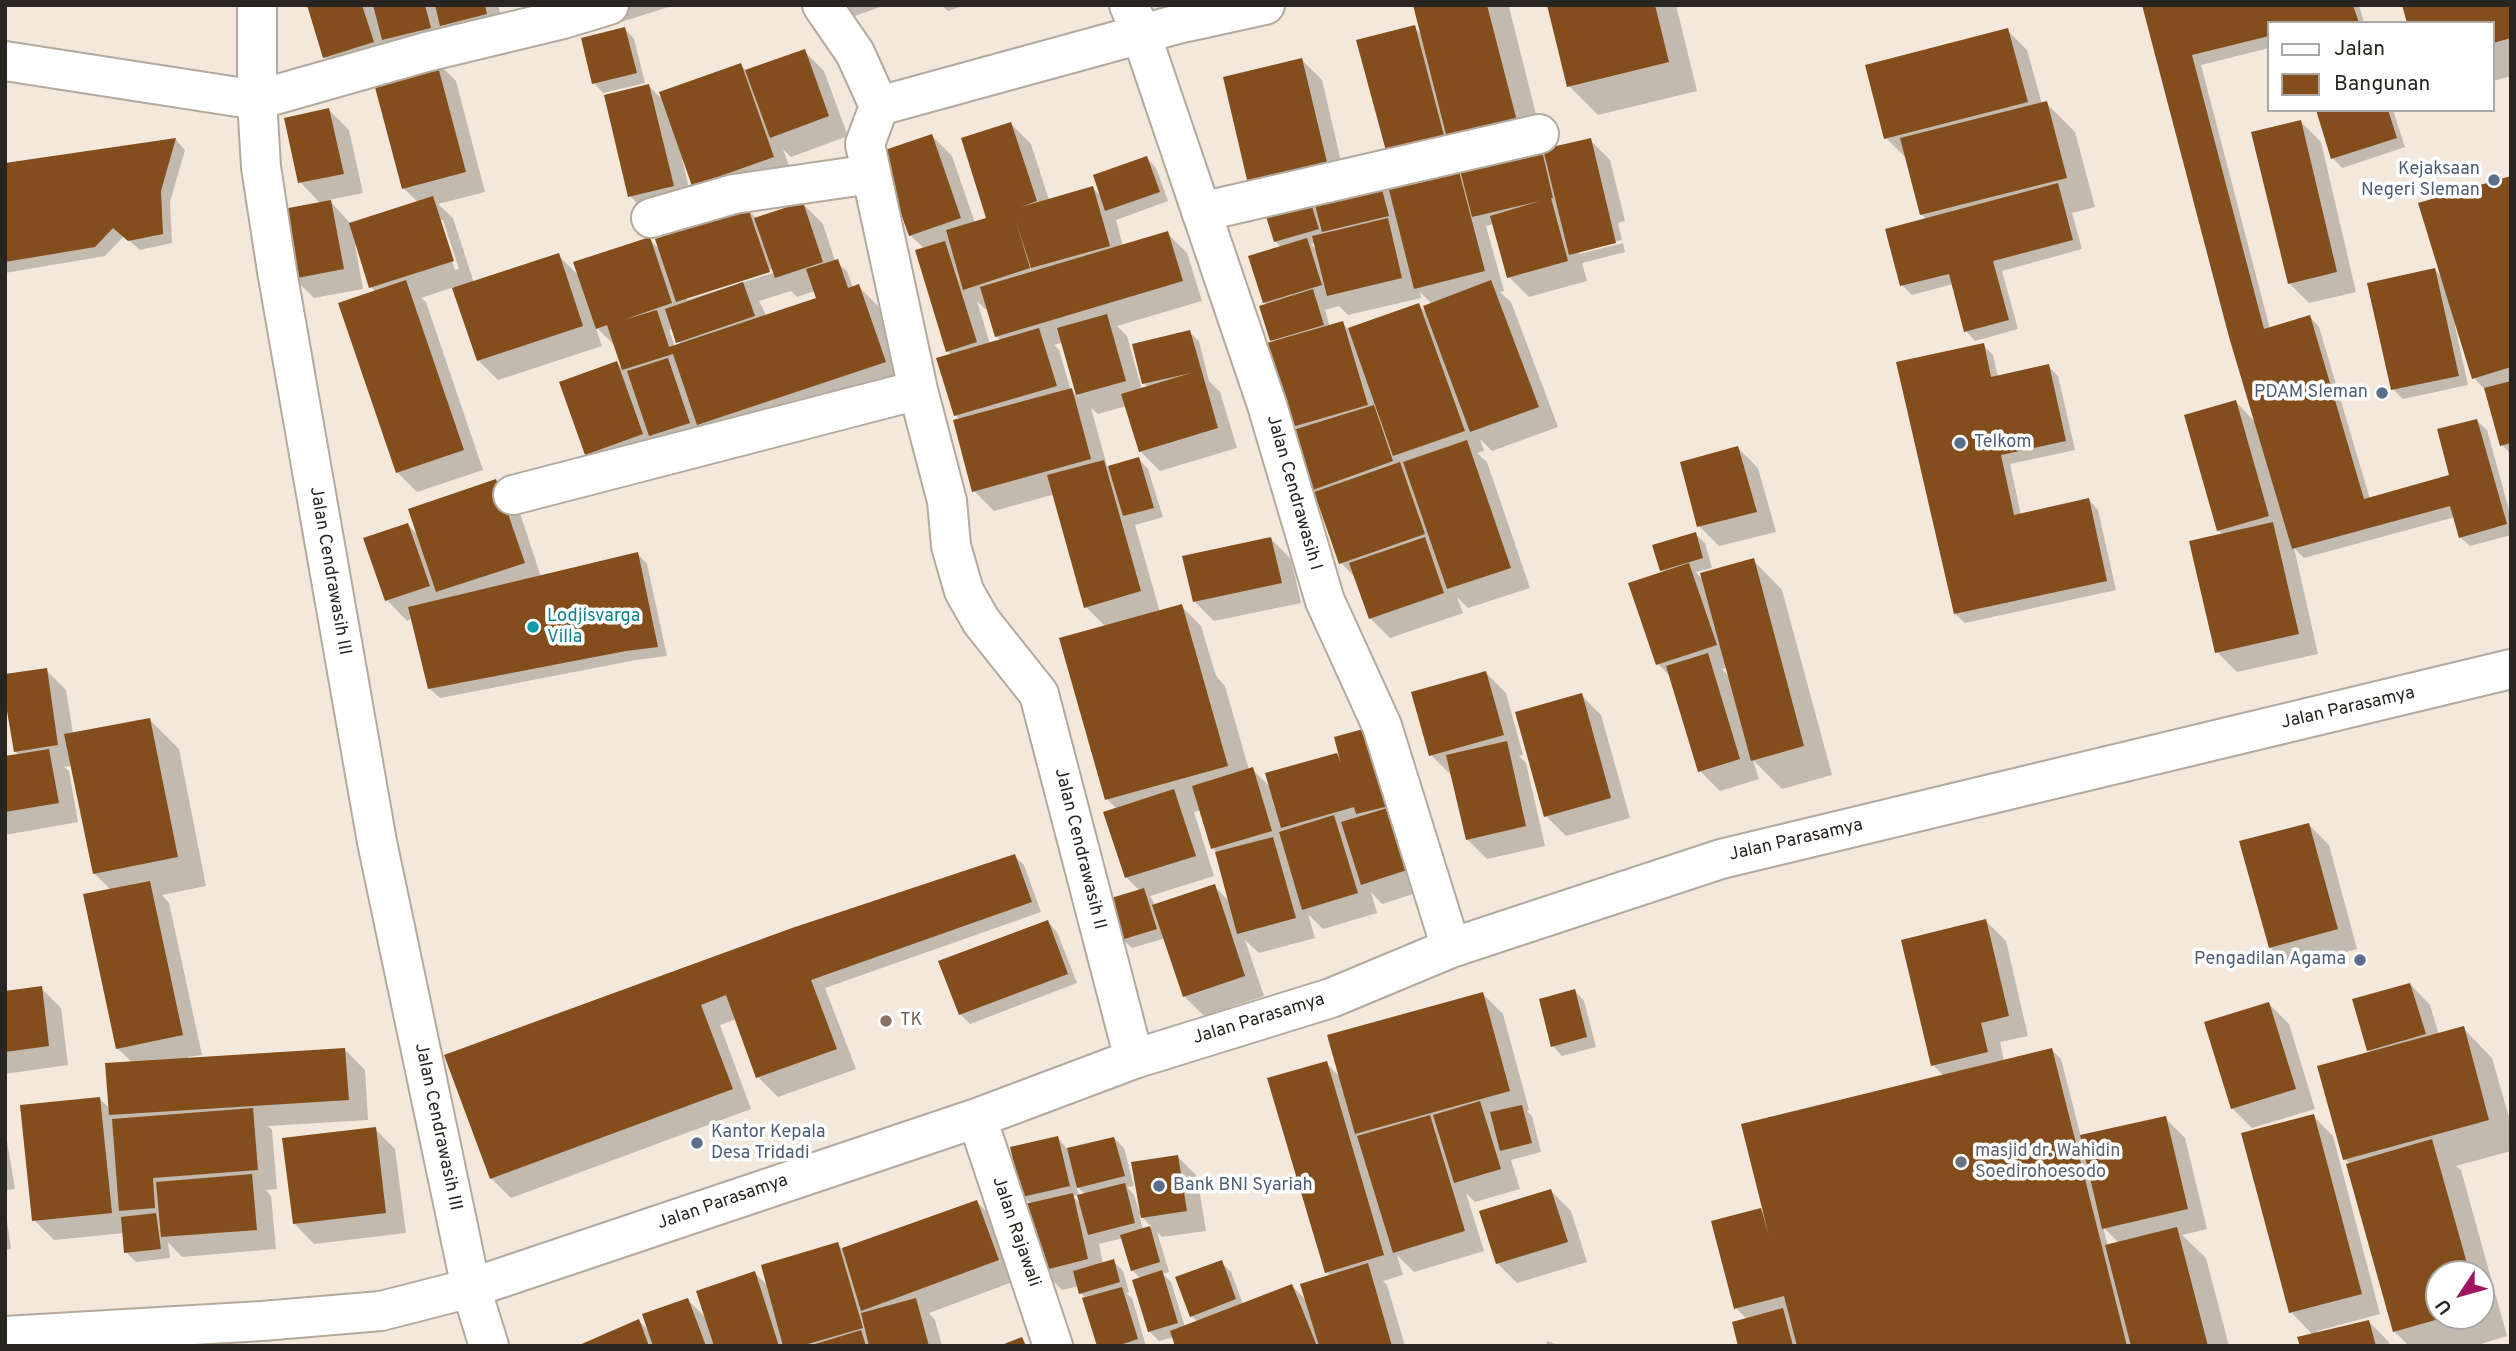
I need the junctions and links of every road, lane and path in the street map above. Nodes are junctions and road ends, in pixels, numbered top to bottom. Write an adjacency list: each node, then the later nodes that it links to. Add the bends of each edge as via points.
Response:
1 (257, 5): 7 (street, Jalan Cendrawasih III)
2 (609, 5): 7 (street)
3 (822, 5): 8 (street, via 855,53)
4 (1265, 5): 5 (street)
5 (1135, 20): 8 (street); 11 (street, Jalan Cendrawasih I)
6 (5, 61): 7 (street)
7 (257, 100): 19 (street, Jalan Cendrawasih III, via 276,271 377,842)
8 (879, 106): 10 (street, Jalan Cendrawasih II, via 865,144)
9 (1539, 134): 11 (street)
10 (871, 174): 12 (street, via 734,194); 13 (street, Jalan Cendrawasih II)
11 (1201, 212): 16 (street, Jalan Cendrawasih I, via 1267,405 1325,601 1382,726)
12 (651, 218)
13 (918, 390): 14 (street); 17 (street, Jalan Cendrawasih II, via 947,501 951,546 964,591 981,621 1040,695)
14 (513, 495)
15 (2511, 669): 16 (street, Jalan Parasamya, via 1721,859)
16 (1451, 948): 17 (street, Jalan Parasamya, via 1331,998)
17 (1134, 1059): 18 (street, Jalan Parasamya)
18 (977, 1118): 19 (street, Jalan Parasamya); 22 (street, Jalan Rajawali)
19 (471, 1288): 20 (street, Jalan Parasamya, via 381,1311); 21 (street, Jalan Cendrawasih III)
20 (5, 1336)
21 (488, 1346)
22 (1053, 1346)

